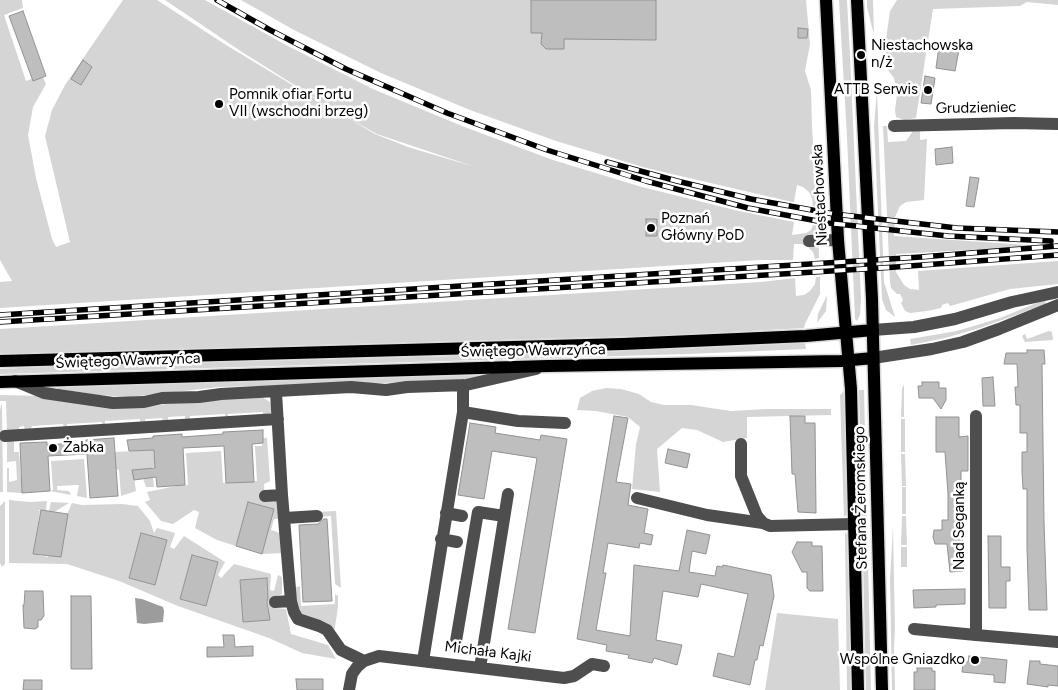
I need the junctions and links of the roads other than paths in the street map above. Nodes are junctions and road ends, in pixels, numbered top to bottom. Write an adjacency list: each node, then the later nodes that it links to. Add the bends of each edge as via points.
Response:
1 (826, 0): 5 (main road, Niestachowska)
2 (856, 0): 8 (main road, Stefana Żeromskiego)
3 (1058, 124): 4 (street, Grudzieniec, via 1014,122)
4 (894, 126)
5 (838, 240): 6 (street); 9 (main road, Niestachowska)
6 (809, 241)
7 (1057, 298): 8 (street, Świętego Wawrzyńca, via 1012,302 955,320); 10 (street, Świętego Wawrzyńca, via 994,331 958,343)
8 (873, 330): 9 (main road, Świętego Wawrzyńca); 10 (main road, Stefana Żeromskiego)
9 (846, 332): 11 (main road, Niestachowska); 12 (main road, Świętego Wawrzyńca, via 623,344)
10 (874, 358): 11 (main road, Świętego Wawrzyńca); 55 (main road, Stefana Żeromskiego)
11 (849, 360): 13 (main road, Świętego Wawrzyńca); 17 (main road, Niestachowska)
12 (0, 361)
13 (548, 366): 14 (main road, Świętego Wawrzyńca); 16 (street)
14 (15, 381): 15 (main road, Świętego Wawrzyńca); 18 (street, via 44,394 113,403)
15 (0, 382)
16 (463, 385): 18 (street); 19 (street)
17 (851, 389): 38 (main road, Stefana Żeromskiego)
18 (276, 392): 21 (street)
19 (463, 412): 22 (street, via 518,421); 32 (street)
20 (976, 416): 44 (street, Nad Seganką)
21 (278, 419): 23 (street, via 251,427); 24 (street); 29 (street)
22 (565, 423)
23 (220, 429)
24 (102, 430): 25 (street); 26 (street, via 86,437)
25 (5, 436)
26 (57, 439)
27 (741, 444): 37 (street, via 741,476)
28 (508, 494): 35 (street)
29 (282, 495): 30 (street); 36 (street)
30 (265, 496)
31 (637, 498): 37 (street, via 708,515)
32 (446, 513): 34 (street); 39 (street)
33 (318, 516): 36 (street)
34 (462, 516)
35 (504, 516): 45 (street, via 478,512); 50 (street)
36 (281, 523): 41 (street)
37 (763, 523): 38 (street, via 770,526)
38 (854, 524): 54 (main road, Stefana Żeromskiego)
39 (441, 539): 40 (street); 48 (street)
40 (456, 542)
41 (291, 601): 42 (street); 47 (street, via 298,619 327,630 341,650)
42 (275, 602)
43 (914, 629): 44 (street)
44 (976, 635): 46 (street)
45 (456, 640)
46 (1058, 642)
47 (364, 661): 48 (street, Michała Kajki, via 379,656); 52 (street, via 352,674)
48 (423, 661): 50 (street, Michała Kajki)
49 (604, 666): 51 (street, via 592,664)
50 (480, 668): 51 (street, Michała Kajki)
51 (566, 681): 53 (street)
52 (349, 690)
53 (574, 690)
54 (858, 690)
55 (882, 690)

